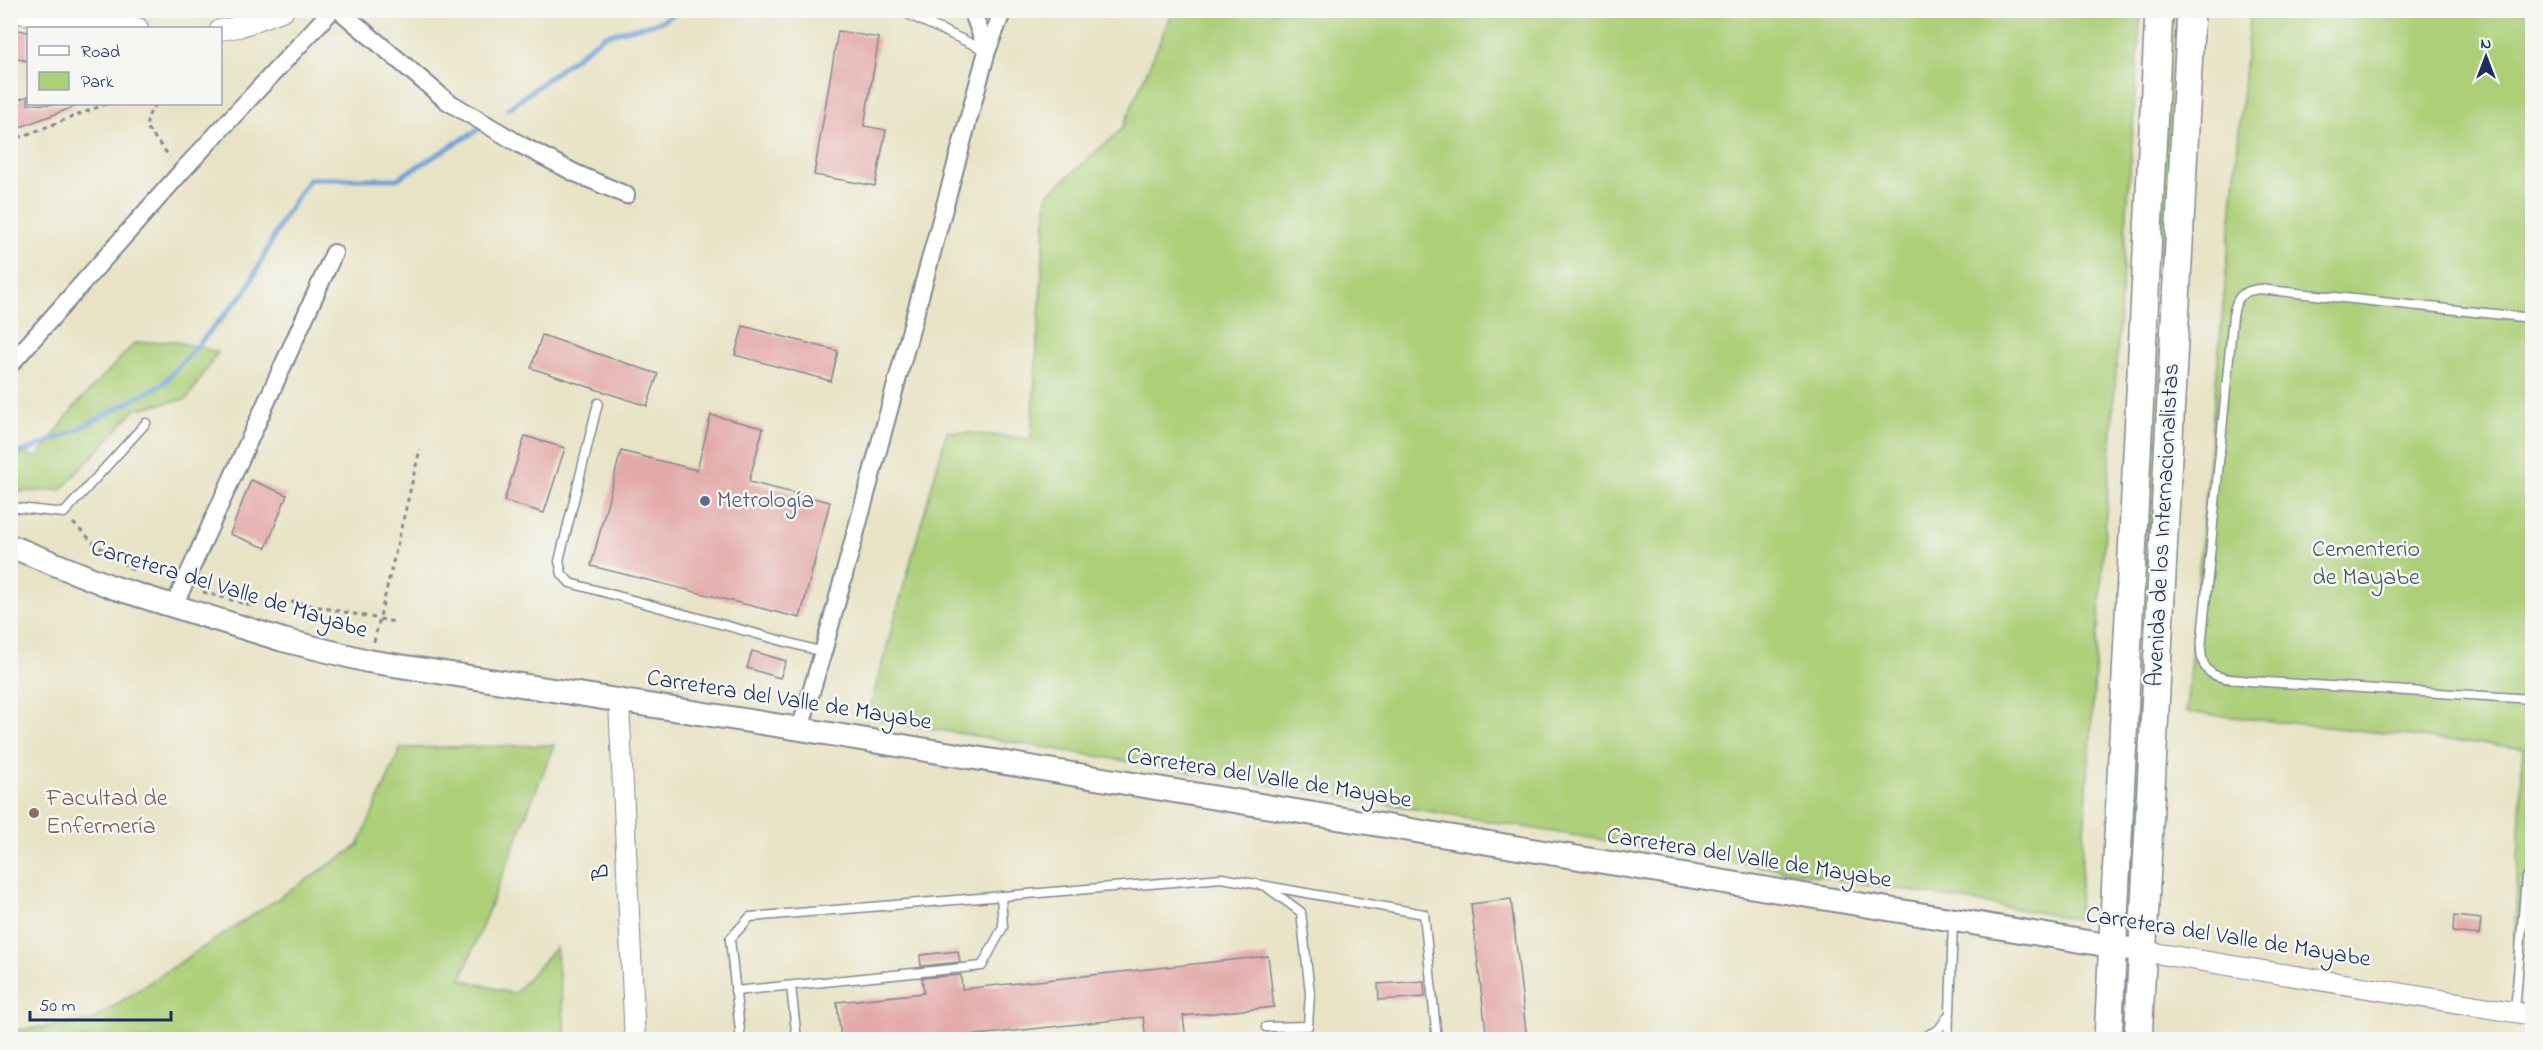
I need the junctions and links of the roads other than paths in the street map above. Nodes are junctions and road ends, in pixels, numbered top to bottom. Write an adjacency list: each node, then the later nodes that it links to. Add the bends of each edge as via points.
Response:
1 (284, 10): 10 (street)
2 (333, 10): 16 (street, via 182,171)
3 (339, 10): 13 (street, via 447,101 575,173)
4 (899, 10): 12 (lane)
5 (972, 10): 12 (street)
6 (1004, 10): 12 (street)
7 (2159, 10): 30 (highway, Avenida de los Internacionalistas)
8 (2192, 10): 31 (highway, Avenida de los Internacionalistas)
9 (10, 12): 11 (street)
10 (234, 23)
11 (130, 27)
12 (987, 51): 22 (street)
13 (626, 195)
14 (334, 253): 21 (street)
15 (2532, 318): 23 (lane, via 2259,290 2249,290 2236,299 2200,658 2207,671 2239,679)
16 (10, 365)
17 (598, 403): 22 (lane, via 559,561 562,574 570,583)
18 (146, 423): 19 (lane, via 64,513)
19 (10, 507)
20 (10, 546): 21 (main road, Carretera del Valle de Mayabe, via 112,587)
21 (179, 596): 24 (main road, Carretera del Valle de Mayabe, via 283,640 368,661)
22 (823, 652): 25 (street)
23 (2532, 699)
24 (619, 702): 25 (main road, Carretera del Valle de Mayabe); 37 (street, B)
25 (800, 729): 29 (main road, Carretera del Valle de Mayabe)
26 (2526, 878): 35 (lane)
27 (1265, 886): 28 (lane, via 1222,878); 36 (lane, via 1301,912 1310,993 1308,1026); 40 (lane, via 1424,914)
28 (1001, 896): 32 (lane, via 1003,927 982,966); 33 (lane, via 750,917 730,939)
29 (1953, 920): 30 (main road, Carretera del Valle de Mayabe); 34 (lane)
30 (2112, 946): 31 (main road, Carretera del Valle de Mayabe); 43 (highway, Avenida de los Internacionalistas)
31 (2142, 951): 35 (street, Carretera del Valle de Mayabe); 44 (highway, Avenida de los Internacionalistas)
32 (791, 986): 33 (lane); 39 (lane)
33 (735, 991): 38 (lane)
34 (1950, 1013): 41 (lane, via 1939,1029); 42 (lane)
35 (2524, 1013)
36 (1266, 1027)
37 (635, 1040)
38 (741, 1040)
39 (797, 1040)
40 (1437, 1040)
41 (1918, 1040)
42 (1948, 1040)
43 (2108, 1040)
44 (2138, 1040)

